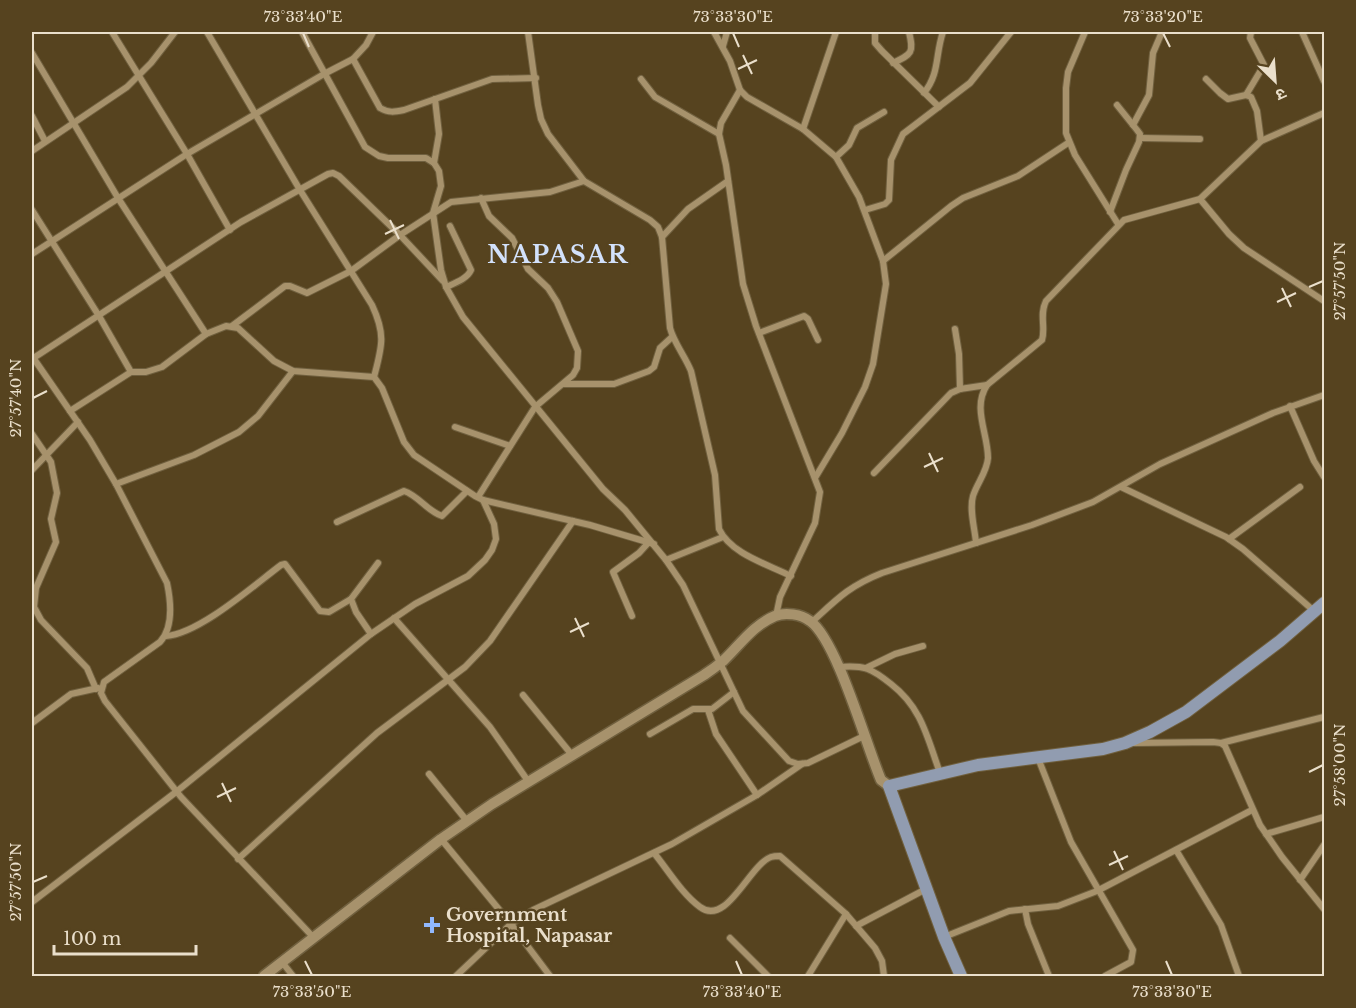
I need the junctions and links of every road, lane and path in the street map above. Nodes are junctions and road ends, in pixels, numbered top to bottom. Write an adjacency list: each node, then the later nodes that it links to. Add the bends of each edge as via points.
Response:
1 (112, 32): 23 (street)
2 (175, 32): 23 (street)
3 (207, 32): 36 (street)
4 (302, 32): 22 (street)
5 (373, 32): 20 (street)
6 (528, 32): 24 (street)
7 (714, 32): 18 (street)
8 (727, 32): 18 (street)
9 (836, 32): 40 (street)
10 (875, 32): 21 (street, via 875,43)
11 (909, 32): 21 (street, via 910,54)
12 (943, 32): 29 (street, via 936,72)
13 (1011, 32): 33 (street, via 970,83)
14 (1085, 32): 46 (street, via 1068,72)
15 (1162, 32): 39 (street, via 1153,53 1149,95)
16 (1251, 32): 30 (street, via 1250,38 1264,65)
17 (1302, 32): 27 (street)
18 (723, 46): 28 (street)
19 (32, 53): 38 (street)
20 (353, 59): 22 (street); 31 (street, via 386,112)
21 (893, 63): 29 (street)
22 (324, 74): 36 (street); 50 (street, via 365,147 388,158 426,158)
23 (139, 76): 38 (street); 48 (street)
24 (536, 78): 31 (street, via 492,79); 51 (street, via 545,127)
25 (641, 79): 41 (street, via 655,97)
26 (1206, 79): 30 (street, via 1228,99)
27 (1324, 81)
28 (740, 90): 40 (street); 41 (street)
29 (924, 93): 33 (street)
30 (1246, 95): 45 (street, via 1255,103)
31 (435, 99): 50 (street, via 439,134)
32 (1117, 105): 39 (street)
33 (939, 107): 58 (street, via 903,134 891,160 889,200)
34 (884, 112): 49 (street, via 857,128 849,145)
35 (1324, 113): 45 (street)
36 (255, 114): 48 (street); 53 (street)
37 (32, 116): 44 (street)
38 (73, 122): 44 (street); 54 (street)
39 (1133, 125): 42 (street)
40 (803, 129): 49 (street)
41 (719, 134): 52 (street)
42 (1140, 138): 43 (street); 59 (street)
43 (1200, 139)
44 (45, 141): 47 (street)
45 (1261, 141): 56 (street)
46 (1068, 143): 59 (street); 68 (street, via 1018,176 963,198)
47 (32, 151)
48 (187, 154): 54 (street); 63 (street)
49 (836, 157): 58 (street)
50 (434, 164): 60 (street, via 441,186)
51 (584, 181): 55 (street, via 550,192); 65 (street, via 650,220)
52 (728, 181): 65 (street, via 697,202); 76 (street, via 743,284)
53 (300, 190): 63 (street); 64 (street, via 333,173); 69 (street)
54 (118, 198): 66 (street); 70 (street)
55 (482, 198): 60 (street, via 456,200); 84 (street, via 489,216 512,238 528,269 557,302 578,351 577,368)
56 (1200, 199): 61 (street); 72 (street, via 1244,248)
57 (32, 210): 66 (street)
58 (865, 210): 68 (street)
59 (1110, 212): 61 (street)
60 (433, 213): 64 (street); 71 (street)
61 (1118, 224): 85 (street, via 1046,301 1041,315 1045,333 1042,340)
62 (450, 226): 71 (street, via 471,270 464,278)
63 (230, 230): 70 (street)
64 (400, 235): 69 (street); 71 (street)
65 (662, 237): 78 (street)
66 (52, 241): 67 (street); 73 (street)
67 (32, 254)
68 (883, 261): 99 (street, via 886,284 873,364 856,405)
69 (351, 271): 74 (street, via 307,293 285,286); 83 (street, via 372,305 382,332)
70 (165, 273): 73 (street); 77 (street)
71 (446, 284): 89 (street, via 463,317)
72 (1324, 301)
73 (99, 316): 80 (street); 82 (street)
74 (232, 326): 77 (street); 81 (street, via 274,361)
75 (955, 329): 86 (street)
76 (759, 333): 79 (street, via 804,316); 99 (street)
77 (206, 334): 82 (street, via 155,371)
78 (672, 336): 84 (street, via 660,348 649,371 614,384); 107 (street, via 691,371 715,475)
79 (818, 340)
80 (32, 358): 90 (street)
81 (293, 371): 83 (street); 100 (street, via 258,416 239,432 194,455)
82 (131, 372): 90 (street)
83 (374, 376): 103 (street, via 409,448)
84 (564, 384): 89 (street)
85 (987, 385): 86 (street); 110 (street, via 981,404 988,459 972,500)
86 (960, 389): 97 (street, via 943,400)
87 (1324, 395): 88 (street)
88 (1290, 406): 98 (street); 101 (street, via 1160,464)
89 (535, 407): 94 (street); 109 (street)
90 (70, 411): 91 (street)
91 (78, 422): 95 (street); 100 (street)
92 (455, 428): 94 (street)
93 (32, 434): 95 (street)
94 (510, 446): 104 (street)
95 (47, 455): 96 (street); 128 (street, via 57,487 51,519 56,542 36,588 34,607 41,620 87,668)
96 (32, 470)
97 (874, 473)
98 (1324, 477)
99 (815, 478): 113 (street, via 819,492 817,515)
100 (116, 484): 122 (street, via 166,583 170,618)
101 (1121, 487): 108 (street); 110 (street, via 1093,502)
102 (1300, 487): 108 (street)
103 (467, 491): 104 (street); 106 (street, via 442,516 404,491)
104 (480, 499): 105 (street); 119 (street, via 495,531 492,550 485,560 468,576)
105 (573, 521): 109 (street); 127 (street, via 490,641)
106 (337, 522)
107 (723, 537): 111 (street); 113 (street, via 739,550)
108 (1229, 539): 116 (street)
109 (652, 543): 111 (street); 118 (street, via 613,573)
110 (976, 543): 120 (street, via 861,581)
111 (666, 560): 124 (street)
112 (378, 564): 114 (street)
113 (791, 576): 117 (street)
114 (351, 599): 121 (street); 122 (street, via 329,612 320,611 285,564 188,631)
115 (1324, 603): 116 (main road)
116 (1314, 611): 136 (main road, via 1186,712)
117 (776, 615): 120 (main road, via 794,615); 124 (main road, via 759,626)
118 (632, 616)
119 (394, 618): 121 (street); 127 (street)
120 (812, 622): 125 (main road)
121 (371, 634): 145 (street)
122 (166, 636): 128 (street)
123 (923, 646): 126 (street)
124 (722, 663): 129 (street); 138 (main road)
125 (838, 667): 126 (street); 135 (main road)
126 (866, 668): 141 (street, via 913,704)
127 (447, 680): 143 (street, via 490,727); 155 (street, via 377,733)
128 (99, 688): 133 (street, via 71,694); 145 (street)
129 (734, 692): 131 (street); 140 (street, via 743,711 789,761)
130 (523, 695): 138 (street)
131 (708, 710): 134 (street, via 693,709); 146 (street, via 716,734)
132 (1324, 717): 137 (street)
133 (32, 723)
134 (650, 734)
135 (864, 736): 140 (street); 144 (main road, via 881,780)
136 (1125, 743): 137 (street); 139 (main road)
137 (1221, 743): 147 (street, via 1228,750)
138 (572, 755): 143 (main road)
139 (1038, 758): 141 (main road); 158 (street, via 1064,829)
140 (802, 764): 146 (street)
141 (940, 773): 144 (main road)
142 (429, 774): 149 (street)
143 (528, 781): 149 (main road)
144 (889, 786): 157 (main road)
145 (176, 792): 155 (street); 159 (street)
146 (757, 795): 154 (street)
147 (1252, 810): 150 (street); 153 (street)
148 (1324, 817): 150 (street)
149 (467, 821): 151 (main road)
150 (1266, 834): 156 (street)
151 (441, 839): 163 (street); 166 (main road)
152 (1324, 845): 156 (street)
153 (1176, 850): 158 (street); 179 (street, via 1221,925)
154 (654, 853): 162 (street, via 701,909 720,910 762,863 780,856); 163 (street)
155 (238, 859): 166 (street)
156 (1300, 879): 161 (street)
157 (926, 889): 164 (street); 165 (main road)
158 (1097, 891): 160 (street, via 1058,906); 178 (street, via 1130,942 1133,956 1126,966)
159 (32, 902)
160 (1025, 909): 165 (street, via 997,915); 177 (street)
161 (1324, 909)
162 (846, 914): 164 (street); 174 (street)
163 (511, 924): 171 (street); 172 (street)
164 (856, 926): 175 (street, via 875,948)
165 (944, 937): 176 (main road)
166 (314, 938): 168 (main road)
167 (730, 938): 173 (street)
168 (282, 962): 169 (main road); 170 (street)
169 (264, 976)
170 (293, 976)
171 (457, 976)
172 (550, 976)
173 (768, 976)
174 (808, 976)
175 (884, 976)
176 (961, 976)
177 (1049, 976)
178 (1105, 976)
179 (1239, 976)

